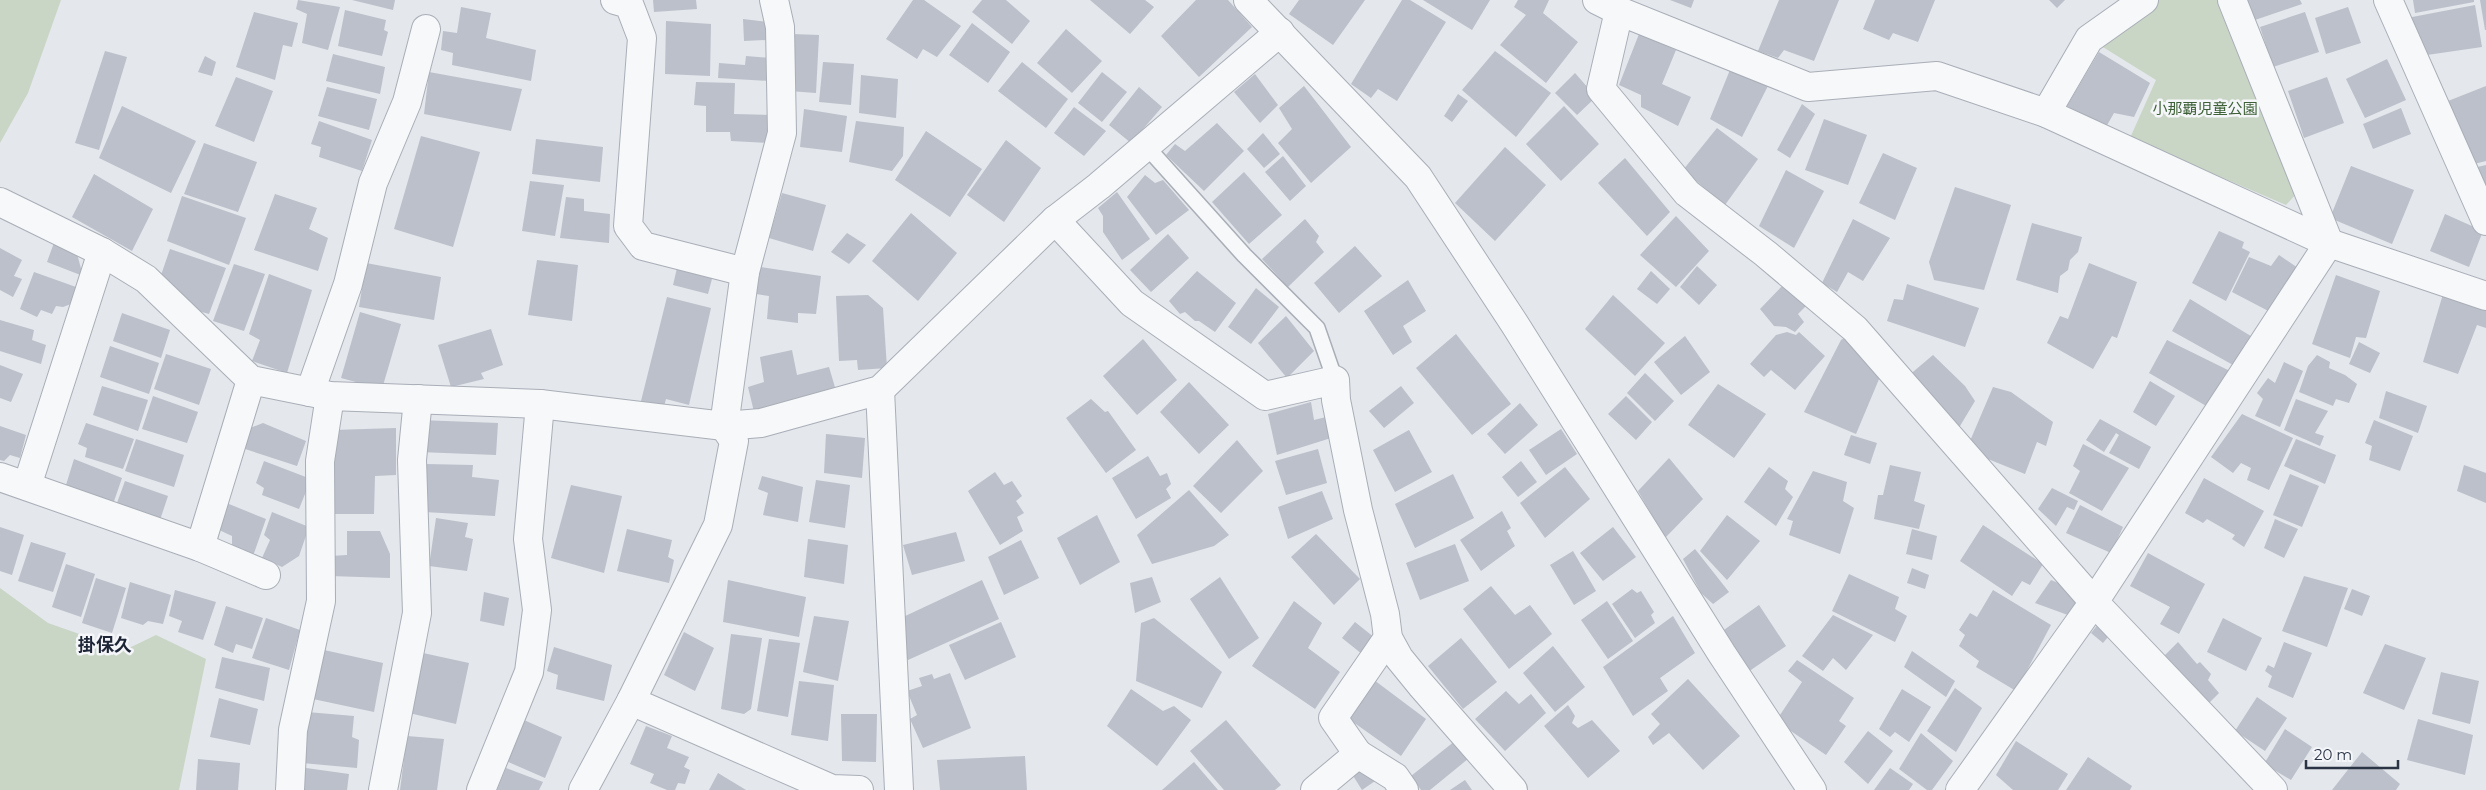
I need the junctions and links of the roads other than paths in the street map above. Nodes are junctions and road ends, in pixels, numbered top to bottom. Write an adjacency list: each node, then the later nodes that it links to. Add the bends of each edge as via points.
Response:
1 (615, 0): 17 (street, via 629,4 642,38 628,226 643,246)
2 (774, 0): 17 (street, via 780,27 782,133)
3 (1248, 0): 9 (street)
4 (2144, 0): 10 (street, via 2089,39)
5 (2232, 0): 15 (street)
6 (2388, 0): 14 (street)
7 (1608, 6): 10 (street, via 1808,87 1937,76); 30 (street, via 1601,89 1687,193 1855,328)
8 (426, 29): 22 (street, via 408,102 373,183)
9 (1280, 32): 11 (street); 43 (street, via 1418,177)
10 (2046, 113): 15 (street)
11 (1146, 146): 13 (street); 20 (lane, via 1244,255 1317,328)
12 (0, 202): 16 (street)
13 (1055, 220): 20 (street, via 1132,303 1265,396); 21 (street)
14 (2486, 221)
15 (2329, 243): 18 (street); 30 (street)
16 (102, 252): 19 (street, via 146,279); 27 (street)
17 (745, 272): 25 (street)
18 (2486, 296)
19 (251, 380): 22 (street); 28 (street)
20 (1335, 380): 31 (street, via 1358,510 1385,614)
21 (880, 390): 25 (street, via 761,424); 39 (street)
22 (320, 394): 23 (street); 34 (street, via 321,601 292,730)
23 (418, 400): 24 (street); 35 (street, via 412,460 417,613)
24 (540, 404): 25 (street); 36 (street, via 528,539 537,610 529,672)
25 (724, 426): 32 (street, via 734,441 718,525)
26 (0, 477): 27 (street)
27 (27, 486): 28 (street)
28 (200, 547): 29 (street)
29 (266, 575)
30 (2094, 602): 44 (street); 45 (street)
31 (1388, 638): 33 (street, via 1333,718); 42 (street, via 1421,685)
32 (631, 701): 37 (street); 38 (street, via 832,789)
33 (1358, 754): 40 (street); 41 (street, via 1395,777)
34 (290, 790)
35 (383, 790)
36 (480, 790)
37 (584, 790)
38 (859, 790)
39 (900, 790)
40 (1315, 790)
41 (1404, 790)
42 (1513, 790)
43 (1812, 790)
44 (1960, 790)
45 (2273, 790)

